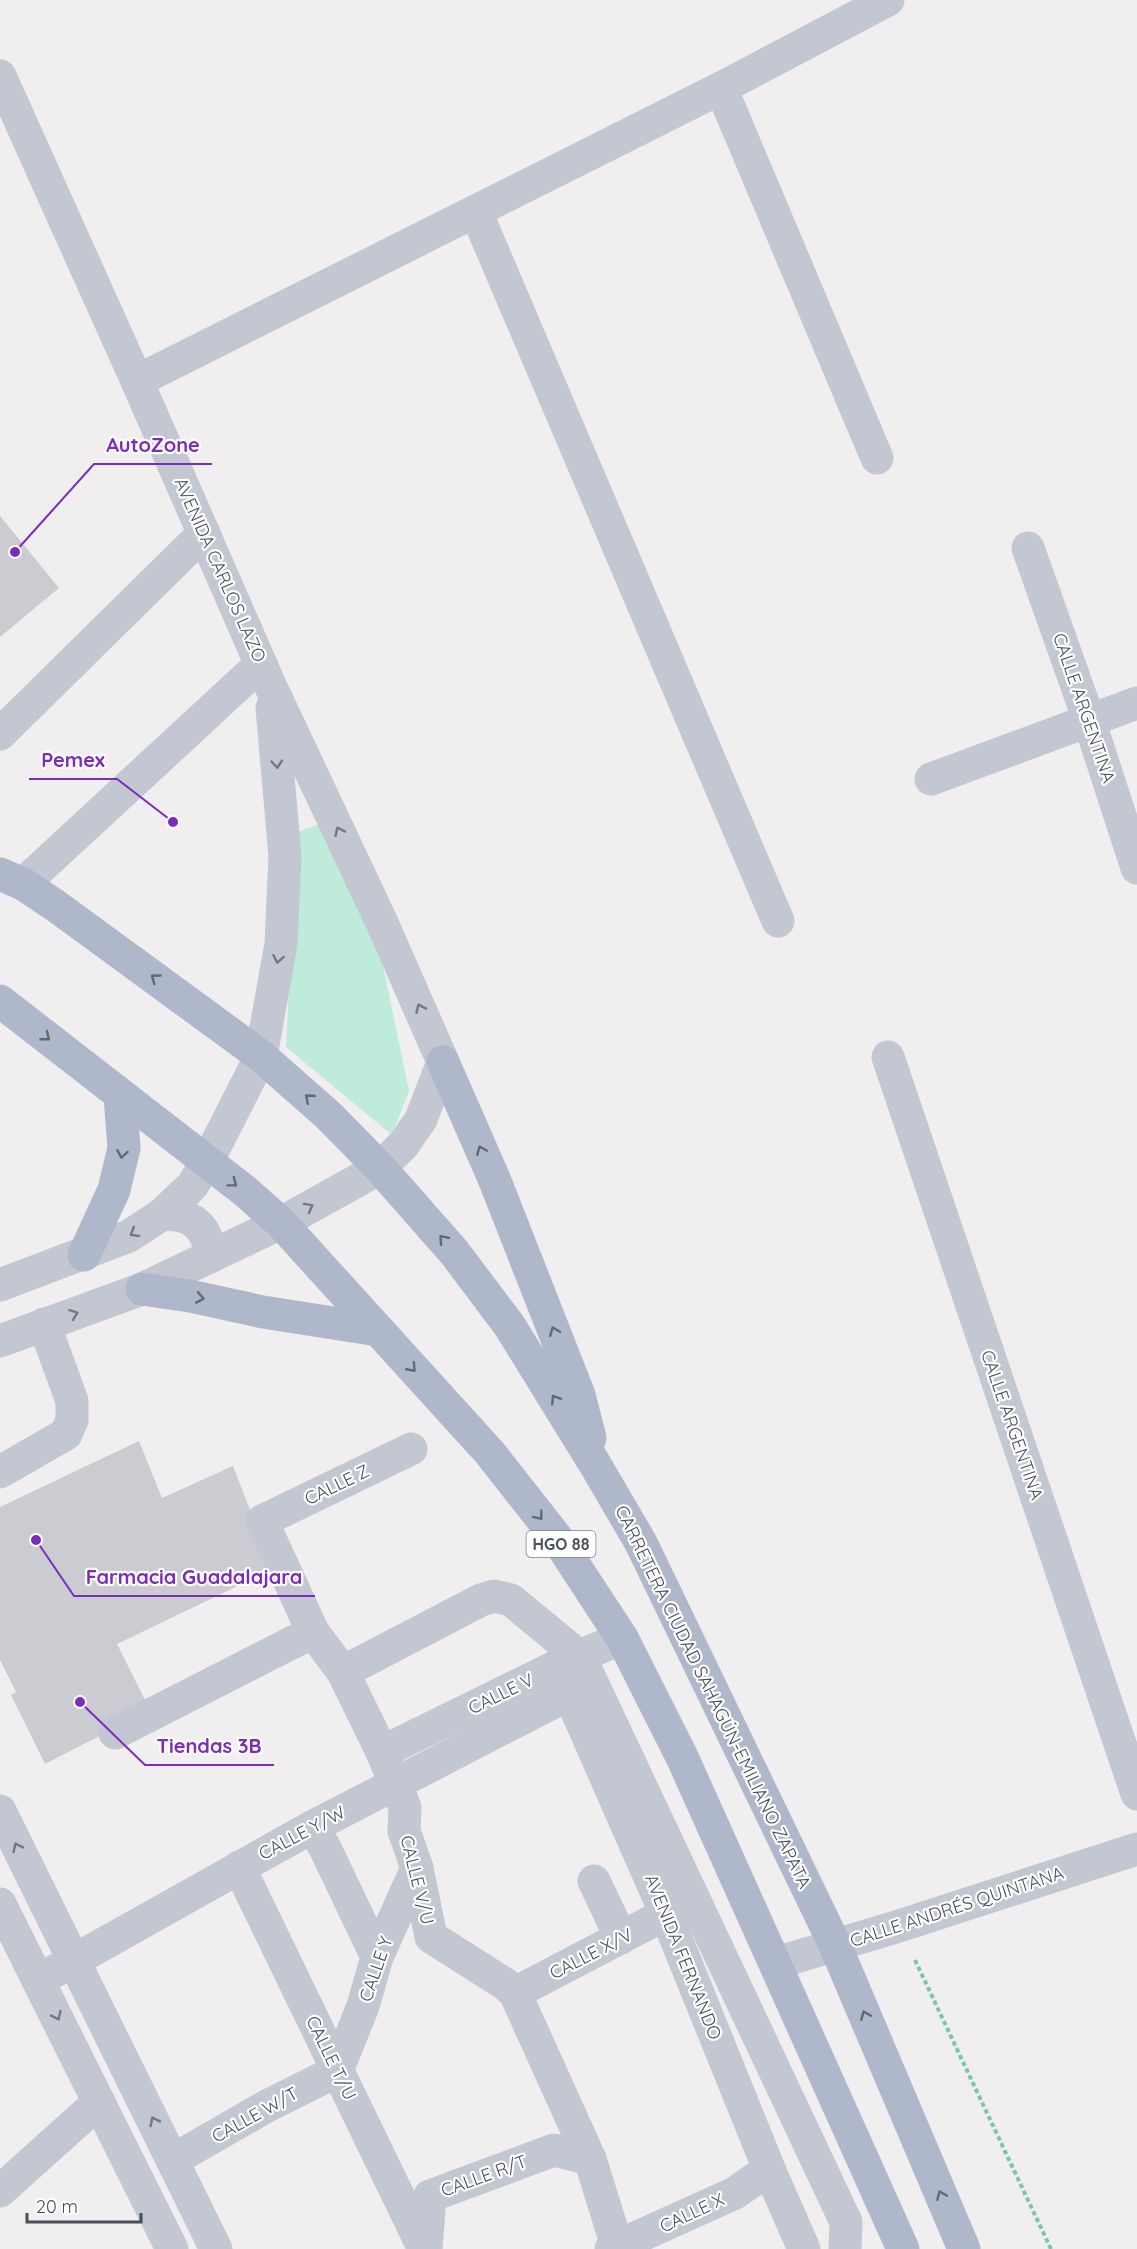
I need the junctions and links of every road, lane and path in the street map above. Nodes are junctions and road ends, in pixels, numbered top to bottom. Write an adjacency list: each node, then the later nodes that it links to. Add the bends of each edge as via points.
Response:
1 (888, 0): 3 (street)
2 (0, 76): 5 (street, AVENIDA CARLOS LAZO)
3 (721, 88): 4 (street); 6 (street)
4 (476, 212): 5 (street); 16 (street)
5 (137, 381): 7 (street, AVENIDA CARLOS LAZO)
6 (877, 458)
7 (204, 533): 9 (street, AVENIDA CARLOS LAZO); 12 (street)
8 (1028, 548): 11 (street, CALLE ARGENTINA)
9 (265, 674): 15 (street); 18 (street, one-way to 18, via 285,856 281,944); 20 (street, AVENIDA CARLOS LAZO, one-way to 9)
10 (1137, 703): 11 (street)
11 (1089, 720): 13 (street); 14 (street, CALLE ARGENTINA)
12 (0, 734)
13 (931, 778)
14 (1137, 868)
15 (12, 879): 18 (main road, CARRETERA CIUDAD SAHAGÚN-EMILIANO ZAPATA, one-way to 15, via 56,906)
16 (778, 921)
17 (0, 1001): 21 (main road, HGO 88, one-way to 21)
18 (261, 1056): 22 (street); 23 (main road, CARRETERA CIUDAD SAHAGÚN-EMILIANO ZAPATA, one-way to 18)
19 (888, 1057): 44 (street, CALLE ARGENTINA)
20 (443, 1062): 23 (street, via 421,1119 404,1144); 34 (main road, one-way to 20, via 579,1395 495,1181)
21 (120, 1096): 22 (main road, HGO 88); 26 (main road, one-way to 26, via 124,1148 114,1190)
22 (207, 1162): 24 (street, via 192,1186); 25 (main road, HGO 88, one-way to 25)
23 (380, 1168): 25 (street, one-way to 23); 34 (main road, CARRETERA CIUDAD SAHAGÚN-EMILIANO ZAPATA, one-way to 23, via 509,1326 454,1252)
24 (161, 1215): 26 (street, one-way to 26, via 129,1236); 27 (street, via 180,1215 192,1220 206,1237)
25 (280, 1223): 27 (street); 31 (main road, HGO 88)
26 (84, 1255): 28 (street)
27 (210, 1257): 29 (street)
28 (0, 1285)
29 (142, 1289): 30 (street, one-way to 29); 31 (main road, one-way to 31)
30 (44, 1324): 32 (street); 35 (street, via 72,1401 72,1420 66,1434)
31 (378, 1330): 38 (main road, HGO 88, one-way to 38, via 490,1453 556,1537)
32 (0, 1341)
33 (411, 1449): 36 (street, CALLE Z)
34 (596, 1466): 57 (main road, CARRETERA CIUDAD SAHAGÚN-EMILIANO ZAPATA, via 641,1543)
35 (0, 1472)
36 (262, 1521): 37 (street, CALLE V/U)
37 (313, 1632): 39 (street, CALLE V/U); 41 (street)
38 (622, 1638): 40 (street, CALLE V); 59 (main road, HGO 88, via 682,1757)
39 (343, 1672): 40 (street, via 494,1596 512,1600); 42 (street, CALLE V/U)
40 (569, 1672): 42 (street, CALLE V); 43 (street, CALLE Y/W); 53 (street, AVENIDA FERNANDO); 73 (street, via 846,2222)
41 (115, 1733)
42 (382, 1752): 43 (street, CALLE V/U)
43 (395, 1783): 46 (street, CALLE Y/W); 49 (street, CALLE V/U, via 405,1807 404,1831)
44 (1137, 1794)
45 (0, 1811): 51 (street, one-way to 45)
46 (312, 1827): 48 (street, CALLE Y/W); 58 (street)
47 (1137, 1849): 55 (street, CALLE ANDRÉS QUINTANA)
48 (239, 1867): 60 (street, CALLE Y/W); 62 (street, CALLE T/U)
49 (417, 1868): 58 (street, CALLE Y); 61 (street, CALLE V/U, via 431,1937)
50 (594, 1881): 56 (street)
51 (34, 1883): 52 (street); 54 (street)
52 (0, 1888): 54 (street, via 38,1914)
53 (666, 1914): 56 (street, CALLE X/V); 66 (street, AVENIDA FERNANDO)
54 (21, 1920): 60 (street)
55 (899, 1926): 57 (street, CALLE ANDRÉS QUINTANA); 76 (path)
56 (621, 1938): 61 (street, CALLE X/V)
57 (836, 1945): 59 (street, CALLE ANDRÉS QUINTANA); 75 (main road, CARRETERA CIUDAD SAHAGÚN-EMILIANO ZAPATA, one-way to 57)
58 (377, 1957): 62 (street, CALLE Y, via 363,2006)
59 (776, 1963): 74 (main road, HGO 88)
60 (59, 1969): 63 (street, one-way to 63); 64 (street, one-way to 60, via 106,2026)
61 (514, 1993): 65 (street, CALLE V/U)
62 (337, 2071): 64 (street, CALLE W/T); 71 (street, CALLE T/U)
63 (99, 2102): 67 (street); 69 (street)
64 (173, 2160): 70 (street)
65 (590, 2160): 68 (street, CALLE V/U); 71 (street, CALLE R/T, via 554,2150 430,2196)
66 (769, 2169): 68 (street, CALLE X, via 735,2193); 72 (street, AVENIDA FERNANDO)
67 (0, 2191)
68 (614, 2247)
69 (172, 2249)
70 (216, 2249)
71 (425, 2249)
72 (804, 2249)
73 (845, 2249)
74 (903, 2249)
75 (964, 2249)
76 (1052, 2249)

